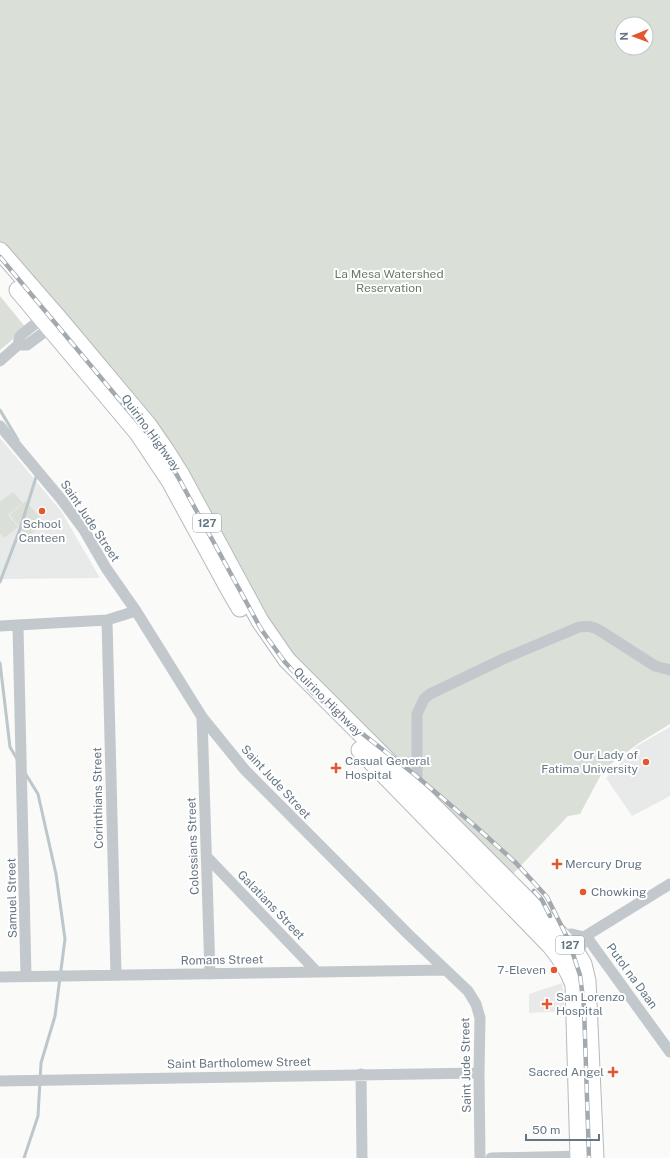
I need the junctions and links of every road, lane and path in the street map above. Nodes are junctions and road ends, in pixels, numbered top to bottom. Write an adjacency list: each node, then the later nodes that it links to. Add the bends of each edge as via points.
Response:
1 (0, 251): 3 (main road, Quirino Highway / 127)
2 (0, 268): 3 (main road, Quirino Highway / 127)
3 (52, 319): 4 (street, via 20,336 18,345); 12 (main road, Quirino Highway / 127, via 148,425 166,450 260,621 287,660)
4 (0, 360)
5 (0, 426): 6 (street, Saint Jude Street, via 84,530 106,568)
6 (136, 611): 7 (street); 11 (street, Saint Jude Street)
7 (107, 620): 9 (street); 19 (street, Corinthians Street)
8 (0, 626): 9 (street)
9 (18, 626): 20 (street, Samuel Street)
10 (670, 670): 12 (street, via 655,666 599,630 587,626 503,659 430,694 424,699 417,714)
11 (202, 717): 13 (street, Colossians Street); 16 (street, Saint Jude Street, via 245,770)
12 (413, 794): 15 (main road, Quirino Highway / 127, via 562,935); 15 (main road, Quirino Highway / 127, via 550,945)
13 (206, 857): 17 (street, Galatians Street); 18 (street, Colossians Street)
14 (670, 884): 15 (street)
15 (577, 946): 22 (street, Putol na Daan); 26 (main road, Quirino Highway / 127, via 570,971 574,985)
16 (444, 970): 17 (street, Romans Street); 23 (street, Saint Jude Street, via 468,992 478,1011)
17 (317, 972): 18 (street, Romans Street)
18 (210, 974): 19 (street, Romans Street)
19 (116, 975): 20 (street, Romans Street)
20 (26, 976): 21 (street, Romans Street)
21 (0, 977)
22 (670, 1052)
23 (479, 1073): 24 (street, Saint Bartholomew Street); 28 (street, Saint Jude Street)
24 (361, 1074): 25 (street, Saint Bartholomew Street); 27 (street)
25 (0, 1081)
26 (587, 1157): 29 (street)
27 (362, 1158)
28 (480, 1158)
29 (491, 1158)

